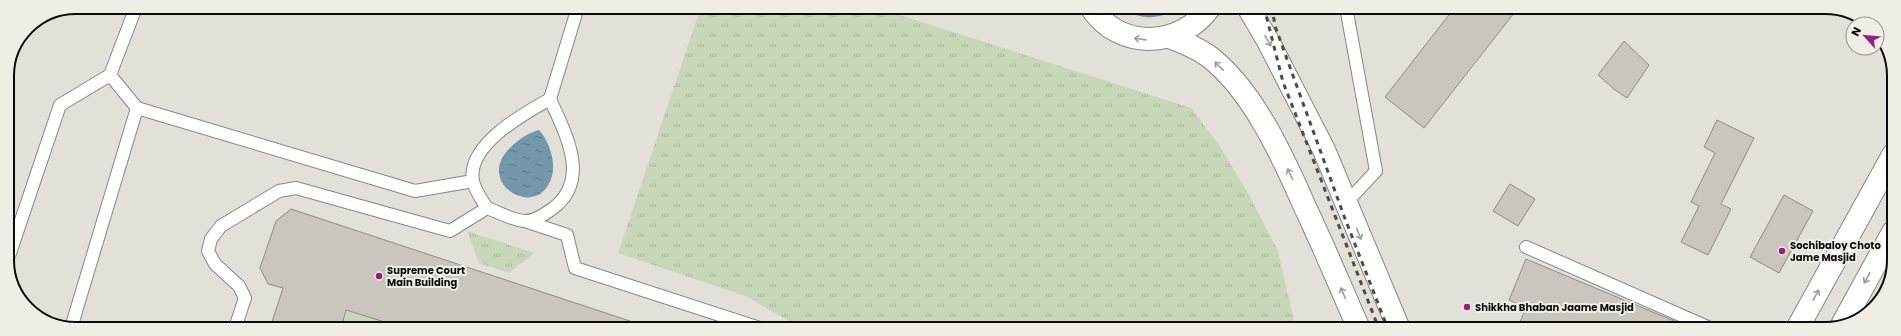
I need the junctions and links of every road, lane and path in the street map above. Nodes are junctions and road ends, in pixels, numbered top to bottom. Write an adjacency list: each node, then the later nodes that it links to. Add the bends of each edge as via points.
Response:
1 (133, 14): 8 (lane)
2 (576, 14): 9 (lane)
3 (1094, 14): 7 (main road, one-way to 3, via 1142,40 1129,37 1105,24)
4 (1204, 14): 7 (main road, via 1185,31)
5 (1252, 14): 13 (main road, one-way to 13, via 1321,144)
6 (1347, 14): 13 (lane, via 1376,171)
7 (1169, 37): 23 (main road, one-way to 7, via 1290,172 1260,116 1228,75 1208,56 1191,44)
8 (110, 75): 10 (lane); 16 (lane, via 60,105)
9 (550, 99): 12 (lane, via 505,126 485,145 472,170); 15 (lane, via 570,146 574,172 568,192 556,207 546,214)
10 (137, 108): 12 (lane, via 415,191); 20 (lane)
11 (1887, 165): 26 (main road, one-way to 11)
12 (473, 180): 14 (lane)
13 (1346, 203): 24 (main road, one-way to 24)
14 (487, 208): 15 (lane); 21 (lane, via 450,231 296,188 279,191 221,226 211,239 208,251 215,264 239,286 244,298)
15 (525, 221): 22 (lane, via 567,235 575,268)
16 (14, 241)
17 (1887, 243): 19 (main road, one-way to 19)
18 (1526, 247): 25 (lane)
19 (1845, 319)
20 (73, 322)
21 (237, 322)
22 (741, 322)
23 (1356, 322)
24 (1396, 322)
25 (1696, 322)
26 (1801, 322)

